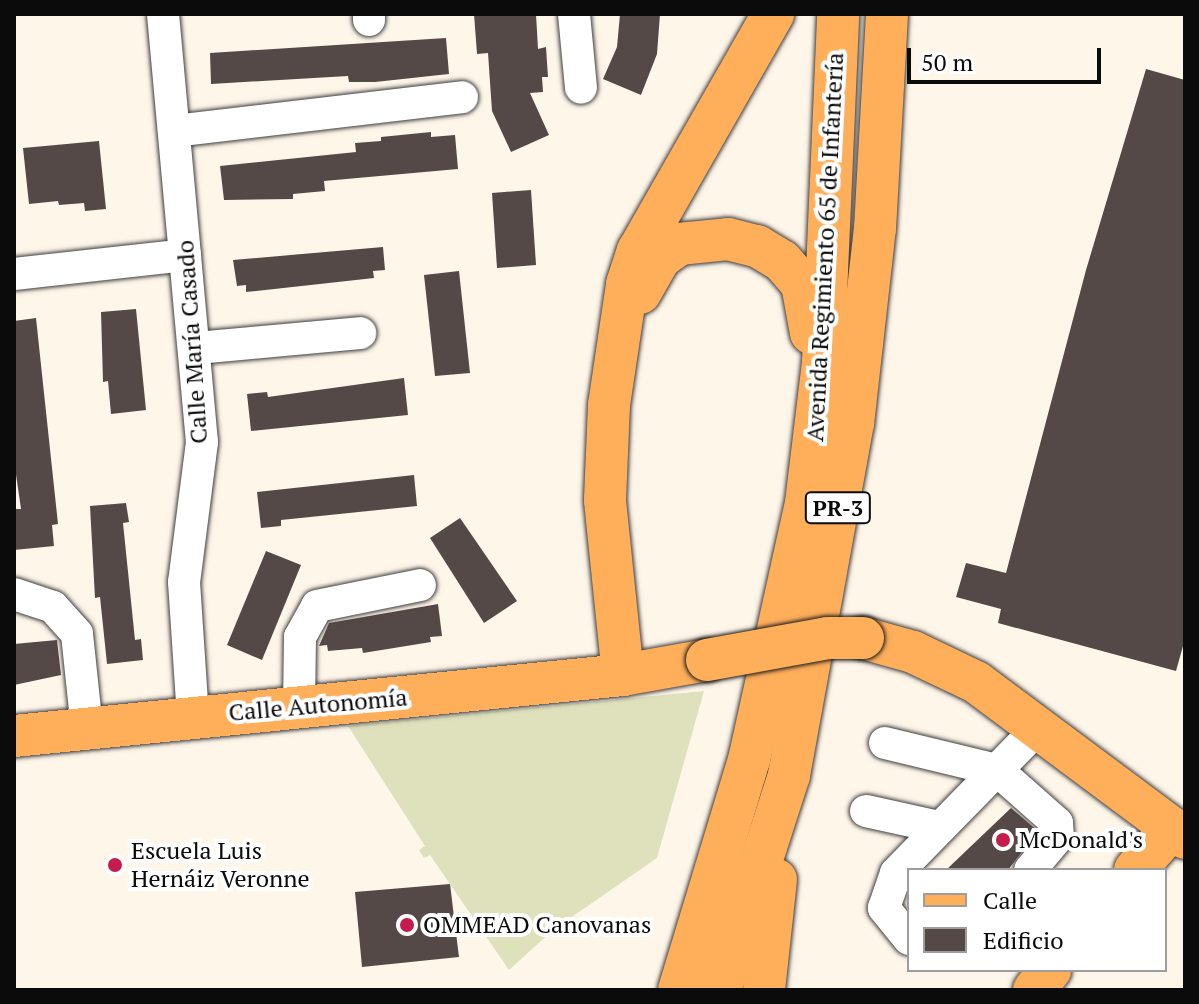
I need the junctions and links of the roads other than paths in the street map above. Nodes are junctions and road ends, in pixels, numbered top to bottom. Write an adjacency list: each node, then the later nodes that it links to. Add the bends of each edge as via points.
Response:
1 (163, 14): 8 (street, Calle María Casado)
2 (574, 14): 6 (street)
3 (773, 14): 12 (main road, via 638,251)
4 (838, 14): 14 (main road, Avenida Regimiento 65 de Infantería / PR-3)
5 (887, 14): 27 (main road, Avenida Regimiento 65 de Infantería / PR-3, via 875,229 853,424 789,775)
6 (581, 88)
7 (462, 97): 8 (street)
8 (174, 131): 9 (street, Calle María Casado)
9 (185, 255): 10 (street); 13 (street, Calle María Casado)
10 (14, 274)
11 (360, 333): 13 (street)
12 (618, 337): 14 (main road, via 660,258 679,244 728,239 757,246 782,261 802,284 805,320); 17 (main road, via 605,500)
13 (196, 348): 19 (street, Calle María Casado, via 202,442 184,582)
14 (823, 363): 33 (main road, Avenida Regimiento 65 de Infantería / PR-3, via 806,503 787,601 710,903)
15 (420, 585): 18 (street, via 317,606 300,637)
16 (14, 594): 21 (street, via 53,607 77,634)
17 (623, 675): 18 (main road, Calle Autonomía); 20 (main road, Calle Autonomía, bridge, via 828,638 863,638 913,652 976,682)
18 (299, 708): 19 (main road, Calle Autonomía)
19 (193, 717): 21 (main road, Calle Autonomía)
20 (1038, 728): 24 (street); 28 (main road, Calle Autonomía)
21 (87, 729): 22 (main road, Calle Autonomía)
22 (14, 736)
23 (885, 743): 24 (street)
24 (997, 770): 26 (street); 29 (street, via 1057,823 1058,837)
25 (866, 811): 26 (street)
26 (939, 827): 31 (street, via 896,873 884,908)
27 (774, 831): 34 (main road, Avenida Regimiento 65 de Infantería / PR-3); 35 (main road, via 776,876)
28 (1179, 833): 30 (main road)
29 (1032, 868)
30 (1137, 868)
31 (907, 937)
32 (1048, 972): 36 (main road)
33 (679, 990)
34 (720, 990)
35 (764, 990)
36 (1034, 990)

